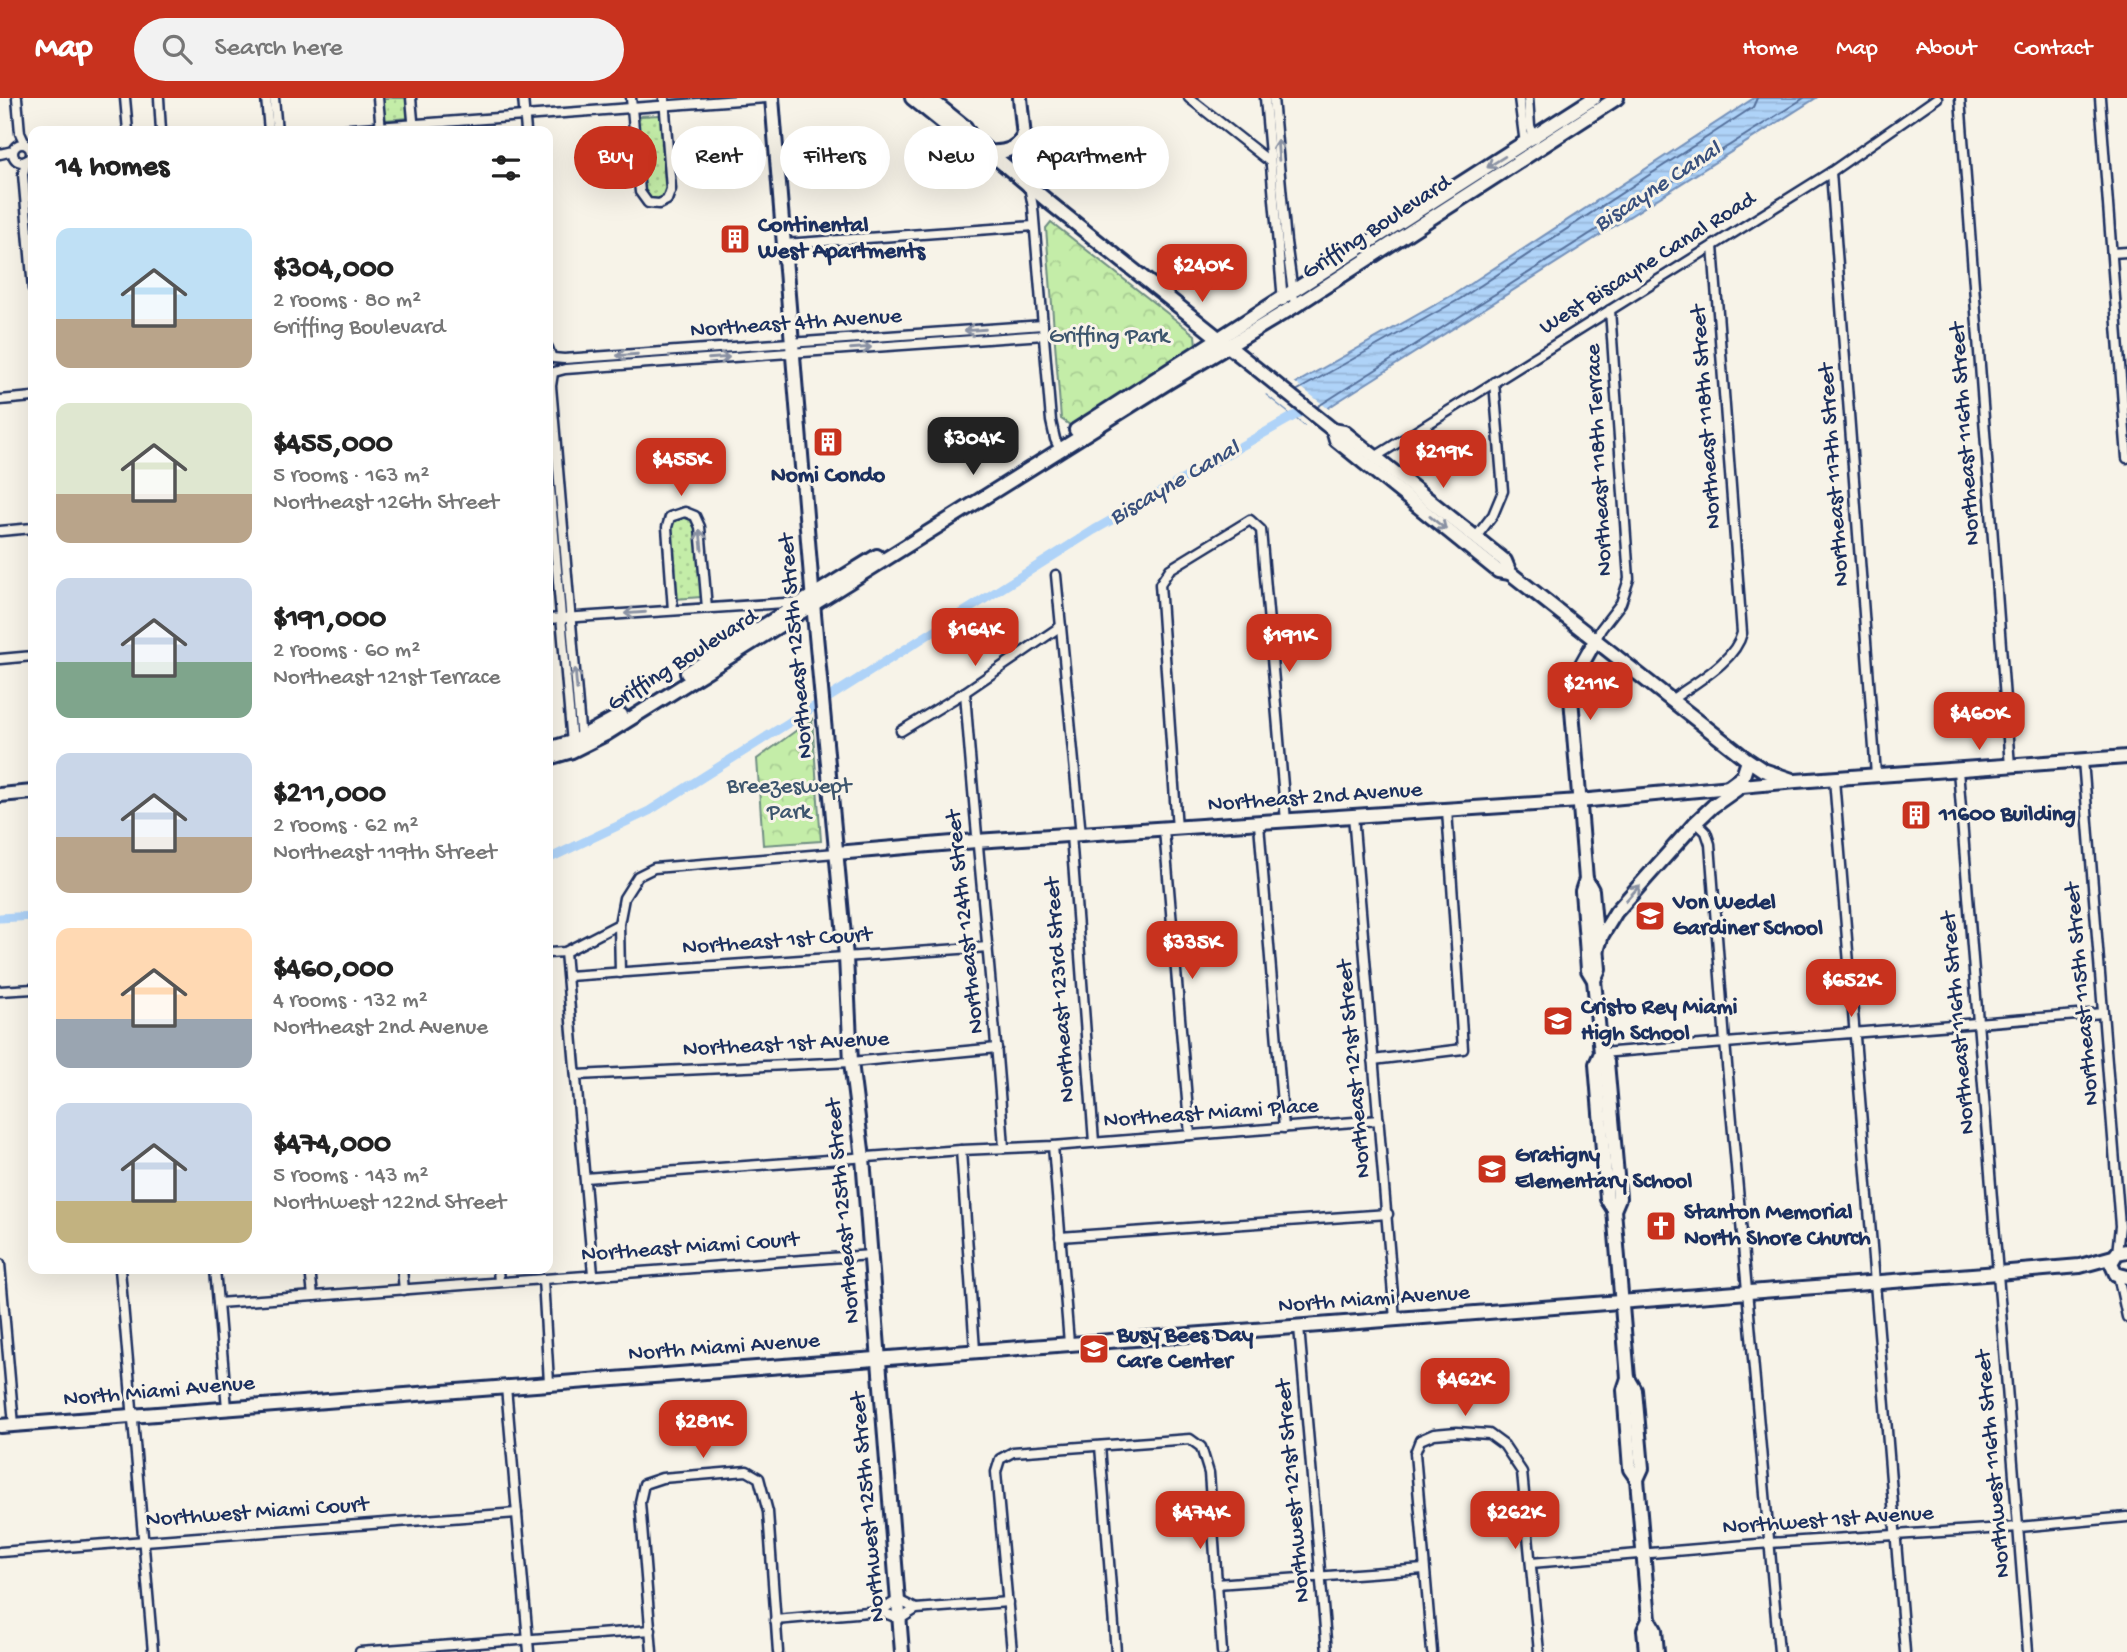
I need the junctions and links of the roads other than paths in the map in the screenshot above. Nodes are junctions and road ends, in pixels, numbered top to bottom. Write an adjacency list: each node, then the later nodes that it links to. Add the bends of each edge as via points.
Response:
1 (17, 98): 40 (street)
2 (125, 98): 28 (street)
3 (159, 98): 29 (street)
4 (266, 98): 30 (street)
5 (274, 98): 31 (street)
6 (378, 98): 32 (street)
7 (411, 98): 33 (street)
8 (523, 98): 27 (street)
9 (631, 98): 26 (street)
10 (766, 98): 25 (street)
11 (772, 98): 50 (main road, Northeast 125th Street)
12 (912, 98): 36 (main road)
13 (929, 98): 37 (main road)
14 (1020, 98): 38 (main road)
15 (1189, 98): 43 (street)
16 (1265, 98): 43 (street)
17 (1273, 98): 54 (street, one-way to 17)
18 (1519, 98): 39 (street)
19 (1528, 98): 39 (street)
20 (1594, 98): 39 (main road, Griffing Boulevard)
21 (1617, 98): 39 (main road, Griffing Boulevard)
22 (1937, 98): 45 (street, West Biscayne Canal Road)
23 (1961, 98): 96 (street, Northeast 116th Street)
24 (2100, 98): 53 (street)
25 (665, 102): 26 (street); 26 (street, via 671,188 667,200 659,204 649,203 640,192)
26 (632, 109): 27 (street)
27 (525, 116): 34 (street); 35 (street)
28 (128, 126)
29 (161, 126)
30 (269, 126)
31 (277, 126)
32 (381, 126)
33 (414, 126)
34 (432, 126)
35 (526, 126)
36 (947, 126)
37 (964, 126)
38 (1022, 126)
39 (1532, 146): 54 (main road, Griffing Boulevard, one-way to 54); 55 (main road, Griffing Boulevard)
40 (24, 153): 41 (street); 49 (street)
41 (2, 154)
42 (998, 160): 44 (main road)
43 (1269, 161): 54 (street)
44 (1012, 172)
45 (1831, 172): 51 (street, West Biscayne Canal Road); 98 (street, Northeast 117th Street)
46 (1029, 189): 48 (street)
47 (1033, 189): 58 (main road)
48 (1034, 226): 50 (street); 57 (street)
49 (28, 232)
50 (784, 244): 59 (main road, Northeast 125th Street)
51 (1713, 246): 56 (street, West Biscayne Canal Road); 88 (street, Northeast 118th Street, via 1742,633 1731,656)
52 (2127, 252): 53 (street)
53 (2112, 253): 69 (street)
54 (1287, 294): 55 (street); 58 (main road, Griffing Boulevard)
55 (1290, 309): 58 (main road, Griffing Boulevard)
56 (1610, 310): 63 (street, West Biscayne Canal Road); 84 (street, Northeast 118th Terrace, via 1629,579 1621,603)
57 (1043, 330): 59 (street, Northeast 4th Avenue); 68 (street, via 1052,428)
58 (1222, 342): 67 (main road); 68 (main road, Griffing Boulevard)
59 (793, 348): 61 (street, Northeast 4th Avenue); 78 (main road, Northeast 125th Street)
60 (553, 356): 61 (street, Northeast 4th Avenue, one-way to 60)
61 (669, 357): 62 (street, Northeast 4th Avenue)
62 (553, 374)
63 (1494, 382): 70 (street, West Biscayne Canal Road); 75 (street, via 1503,491 1493,515)
64 (28, 397): 65 (street)
65 (0, 400)
66 (553, 419): 81 (street)
67 (1333, 430): 70 (main road, via 1344,432); 76 (main road, one-way to 76, via 1336,440 1465,545 1498,571)
68 (1058, 446): 78 (main road, Griffing Boulevard)
69 (2127, 449): 71 (street)
70 (1375, 457): 75 (main road)
71 (2127, 458)
72 (553, 510): 81 (street)
73 (28, 528): 74 (street)
74 (0, 531)
75 (1476, 537): 76 (main road, via 1505,561)
76 (1510, 573): 84 (main road)
77 (1056, 575): 83 (street, Northeast 123rd Street)
78 (809, 601): 79 (street); 90 (main road, Griffing Boulevard); 114 (main road, Northeast 125th Street, via 821,679)
79 (707, 608): 80 (street); 80 (street, one-way to 80, via 700,527 695,516 685,512 670,517 667,527)
80 (673, 610): 81 (street, one-way to 81)
81 (565, 617): 82 (street); 90 (street)
82 (553, 618)
83 (1061, 626): 87 (street); 112 (street, Northeast 123rd Street)
84 (1595, 641): 88 (main road); 105 (main road, via 1571,692)
85 (28, 656): 86 (street)
86 (0, 659)
87 (965, 692): 89 (street); 113 (street, Northeast 124th Street)
88 (1670, 701): 95 (main road)
89 (901, 731)
90 (577, 744): 91 (main road, Griffing Boulevard); 92 (main road, Griffing Boulevard)
91 (553, 748)
92 (553, 756)
93 (2127, 757): 94 (main road, Northeast 2nd Avenue)
94 (2083, 760): 96 (main road, Northeast 2nd Avenue); 127 (street, Northeast 115th Street)
95 (1748, 761): 100 (main road); 102 (main road, via 1743,776)
96 (2010, 766): 97 (main road, Northeast 2nd Avenue)
97 (1958, 770): 98 (main road, Northeast 2nd Avenue); 128 (street, Northeast 116th Street)
98 (1876, 775): 99 (main road, Northeast 2nd Avenue)
99 (1834, 779): 100 (main road, Northeast 2nd Avenue); 129 (street)
100 (1796, 781): 101 (main road, Northeast 2nd Avenue)
101 (1739, 788): 102 (main road, Northeast 2nd Avenue); 109 (main road)
102 (1724, 789): 105 (main road, Northeast 2nd Avenue)
103 (28, 792): 104 (main road)
104 (0, 795)
105 (1579, 802): 106 (main road, Northeast 2nd Avenue); 115 (main road)
106 (1447, 810): 107 (main road, Northeast 2nd Avenue); 133 (street, via 1463,1049)
107 (1353, 815): 108 (main road, Northeast 2nd Avenue); 133 (street, Northeast 121st Street)
108 (1286, 821): 110 (main road, Northeast 2nd Avenue); 111 (street, via 1261,530 1250,520 1170,569 1160,584)
109 (1696, 822): 118 (main road, one-way to 109, via 1612,918); 130 (street, via 1710,844)
110 (1259, 824): 111 (main road, Northeast 2nd Avenue); 137 (street)
111 (1171, 830): 112 (main road, Northeast 2nd Avenue); 138 (street)
112 (1076, 835): 113 (main road, Northeast 2nd Avenue); 139 (street, Northeast 123rd Street)
113 (976, 841): 114 (main road, Northeast 2nd Avenue); 117 (street, Northeast 124th Street)
114 (836, 853): 116 (street, Northeast 2nd Avenue, via 654,869 638,876 624,898); 121 (main road, Northeast 125th Street)
115 (1586, 880): 118 (main road, via 1592,890); 124 (main road, via 1581,891 1588,970)
116 (619, 923): 119 (street); 122 (street, Northeast 2nd Avenue)
117 (988, 947): 121 (street, Northeast 1st Court); 131 (street, Northeast 124th Street)
118 (1598, 951): 124 (main road)
119 (565, 952): 120 (street); 123 (street)
120 (553, 953)
121 (846, 957): 122 (street, Northeast 1st Court); 134 (main road, Northeast 125th Street)
122 (620, 973): 123 (street, Northeast 1st Court)
123 (568, 976): 135 (street)
124 (1594, 980): 132 (main road)
125 (28, 989): 126 (street)
126 (0, 991)
127 (2103, 1013): 128 (street); 147 (street, Northeast 115th Street)
128 (1978, 1024): 129 (street); 151 (street, Northeast 116th Street)
129 (1854, 1033): 130 (street); 161 (street)
130 (1725, 1042): 132 (street); 163 (street)
131 (997, 1048): 134 (street, Northeast 1st Avenue); 141 (street, Northeast 124th Street)
132 (1601, 1053): 166 (main road, via 1596,1063 1607,1199 1614,1210)
133 (1373, 1060): 136 (street, Northeast 121st Street)
134 (851, 1062): 135 (street, Northeast 1st Avenue); 143 (main road, Northeast 125th Street)
135 (577, 1075): 144 (street)
136 (1379, 1120): 137 (street, Northeast Miami Place); 145 (street, Northeast 121st Street)
137 (1284, 1128): 138 (street, Northeast Miami Place)
138 (1190, 1135): 139 (street, Northeast Miami Place)
139 (1094, 1142): 140 (street, Northeast Miami Place)
140 (1053, 1146): 141 (street, Northeast Miami Place); 146 (street)
141 (1004, 1148): 142 (street, Northeast Miami Place)
142 (961, 1150): 143 (street, Northeast Miami Place); 173 (street)
143 (863, 1158): 144 (street, Northeast Miami Place); 148 (main road, Northeast 125th Street)
144 (585, 1178): 157 (street)
145 (1388, 1214): 146 (street); 170 (street, Northeast 121st Street)
146 (1060, 1237): 172 (street)
147 (2121, 1252): 150 (main road, North Miami Avenue); 158 (main road, via 2111,1263)
148 (871, 1255): 157 (street, Northeast Miami Court); 174 (main road, Northeast 125th Street)
149 (0, 1264): 169 (street)
150 (2080, 1266): 151 (main road, North Miami Avenue); 158 (main road, North Miami Avenue)
151 (1998, 1273): 161 (main road, North Miami Avenue); 184 (street, Northwest 116th Street)
152 (120, 1274): 178 (street)
153 (215, 1274): 165 (street)
154 (311, 1274): 164 (street)
155 (402, 1274): 162 (street)
156 (498, 1274): 160 (street)
157 (593, 1274): 159 (street, Northeast Miami Court)
158 (2120, 1275): 167 (street)
159 (543, 1279): 160 (street, Northeast Miami Court); 175 (street)
160 (499, 1282): 162 (street, Northeast Miami Court)
161 (1874, 1282): 163 (main road, North Miami Avenue); 185 (street)
162 (404, 1290): 164 (street, Northeast Miami Court)
163 (1748, 1293): 166 (main road, North Miami Avenue); 187 (street)
164 (313, 1296): 165 (street, Northeast Miami Court)
165 (218, 1303): 177 (street)
166 (1622, 1303): 170 (main road, North Miami Avenue); 189 (main road, via 1642,1468 1637,1479)
167 (2127, 1306): 168 (street)
168 (2127, 1317)
169 (3, 1319): 179 (street)
170 (1395, 1319): 171 (main road, North Miami Avenue)
171 (1299, 1326): 172 (main road, North Miami Avenue); 192 (street, Northwest 121st Street)
172 (1069, 1343): 173 (main road, North Miami Avenue)
173 (975, 1350): 174 (main road, North Miami Avenue)
174 (878, 1358): 175 (main road, North Miami Avenue); 194 (main road, Northwest 125th Street)
175 (549, 1383): 176 (main road, North Miami Avenue)
176 (506, 1387): 177 (main road, North Miami Avenue); 182 (street)
177 (227, 1408): 178 (main road, North Miami Avenue)
178 (131, 1415): 179 (main road, North Miami Avenue); 186 (street)
179 (14, 1425): 180 (main road, North Miami Avenue)
180 (0, 1426)
181 (1100, 1446): 193 (street, via 1190,1439 1201,1447 1209,1473); 195 (street, via 1013,1452 1000,1460 996,1472); 210 (street)
182 (517, 1513): 186 (street, Northwest Miami Court); 202 (street)
183 (2127, 1517): 184 (street, Northwest 1st Avenue)
184 (2019, 1527): 185 (street, Northwest 1st Avenue); 219 (street, Northwest 116th Street)
185 (1896, 1535): 187 (street, Northwest 1st Avenue); 218 (street)
186 (143, 1541): 188 (street, Northwest Miami Court); 203 (street)
187 (1770, 1543): 189 (street, Northwest 1st Avenue); 217 (street)
188 (0, 1552)
189 (1643, 1553): 190 (street, Northwest 1st Avenue); 200 (main road)
190 (1531, 1563): 191 (street, via 1522,1472 1504,1445 1489,1434 1457,1432 1420,1440 1415,1453); 214 (street)
191 (1424, 1569): 192 (street); 213 (street)
192 (1321, 1577): 193 (street); 212 (street, Northwest 121st Street)
193 (1216, 1584): 211 (street)
194 (898, 1600): 196 (street); 197 (street); 198 (main road, Northwest 125th Street)
195 (1008, 1602): 196 (street); 209 (street)
196 (916, 1609): 198 (street)
197 (880, 1611): 198 (street); 199 (street)
198 (900, 1619): 208 (main road, Northwest 125th Street)
199 (775, 1620): 201 (street, via 768,1512 759,1478 747,1471 662,1478 644,1484 639,1502); 207 (street)
200 (1648, 1620): 215 (main road); 216 (main road, via 1656,1630)
201 (651, 1630): 202 (street); 206 (street)
202 (528, 1638): 204 (street); 205 (street)
203 (152, 1652)
204 (360, 1652)
205 (529, 1652)
206 (652, 1652)
207 (778, 1652)
208 (902, 1652)
209 (1012, 1652)
210 (1116, 1652)
211 (1222, 1652)
212 (1327, 1652)
213 (1432, 1652)
214 (1539, 1652)
215 (1646, 1652)
216 (1657, 1652)
217 (1779, 1652)
218 (1905, 1652)
219 (2028, 1652)

